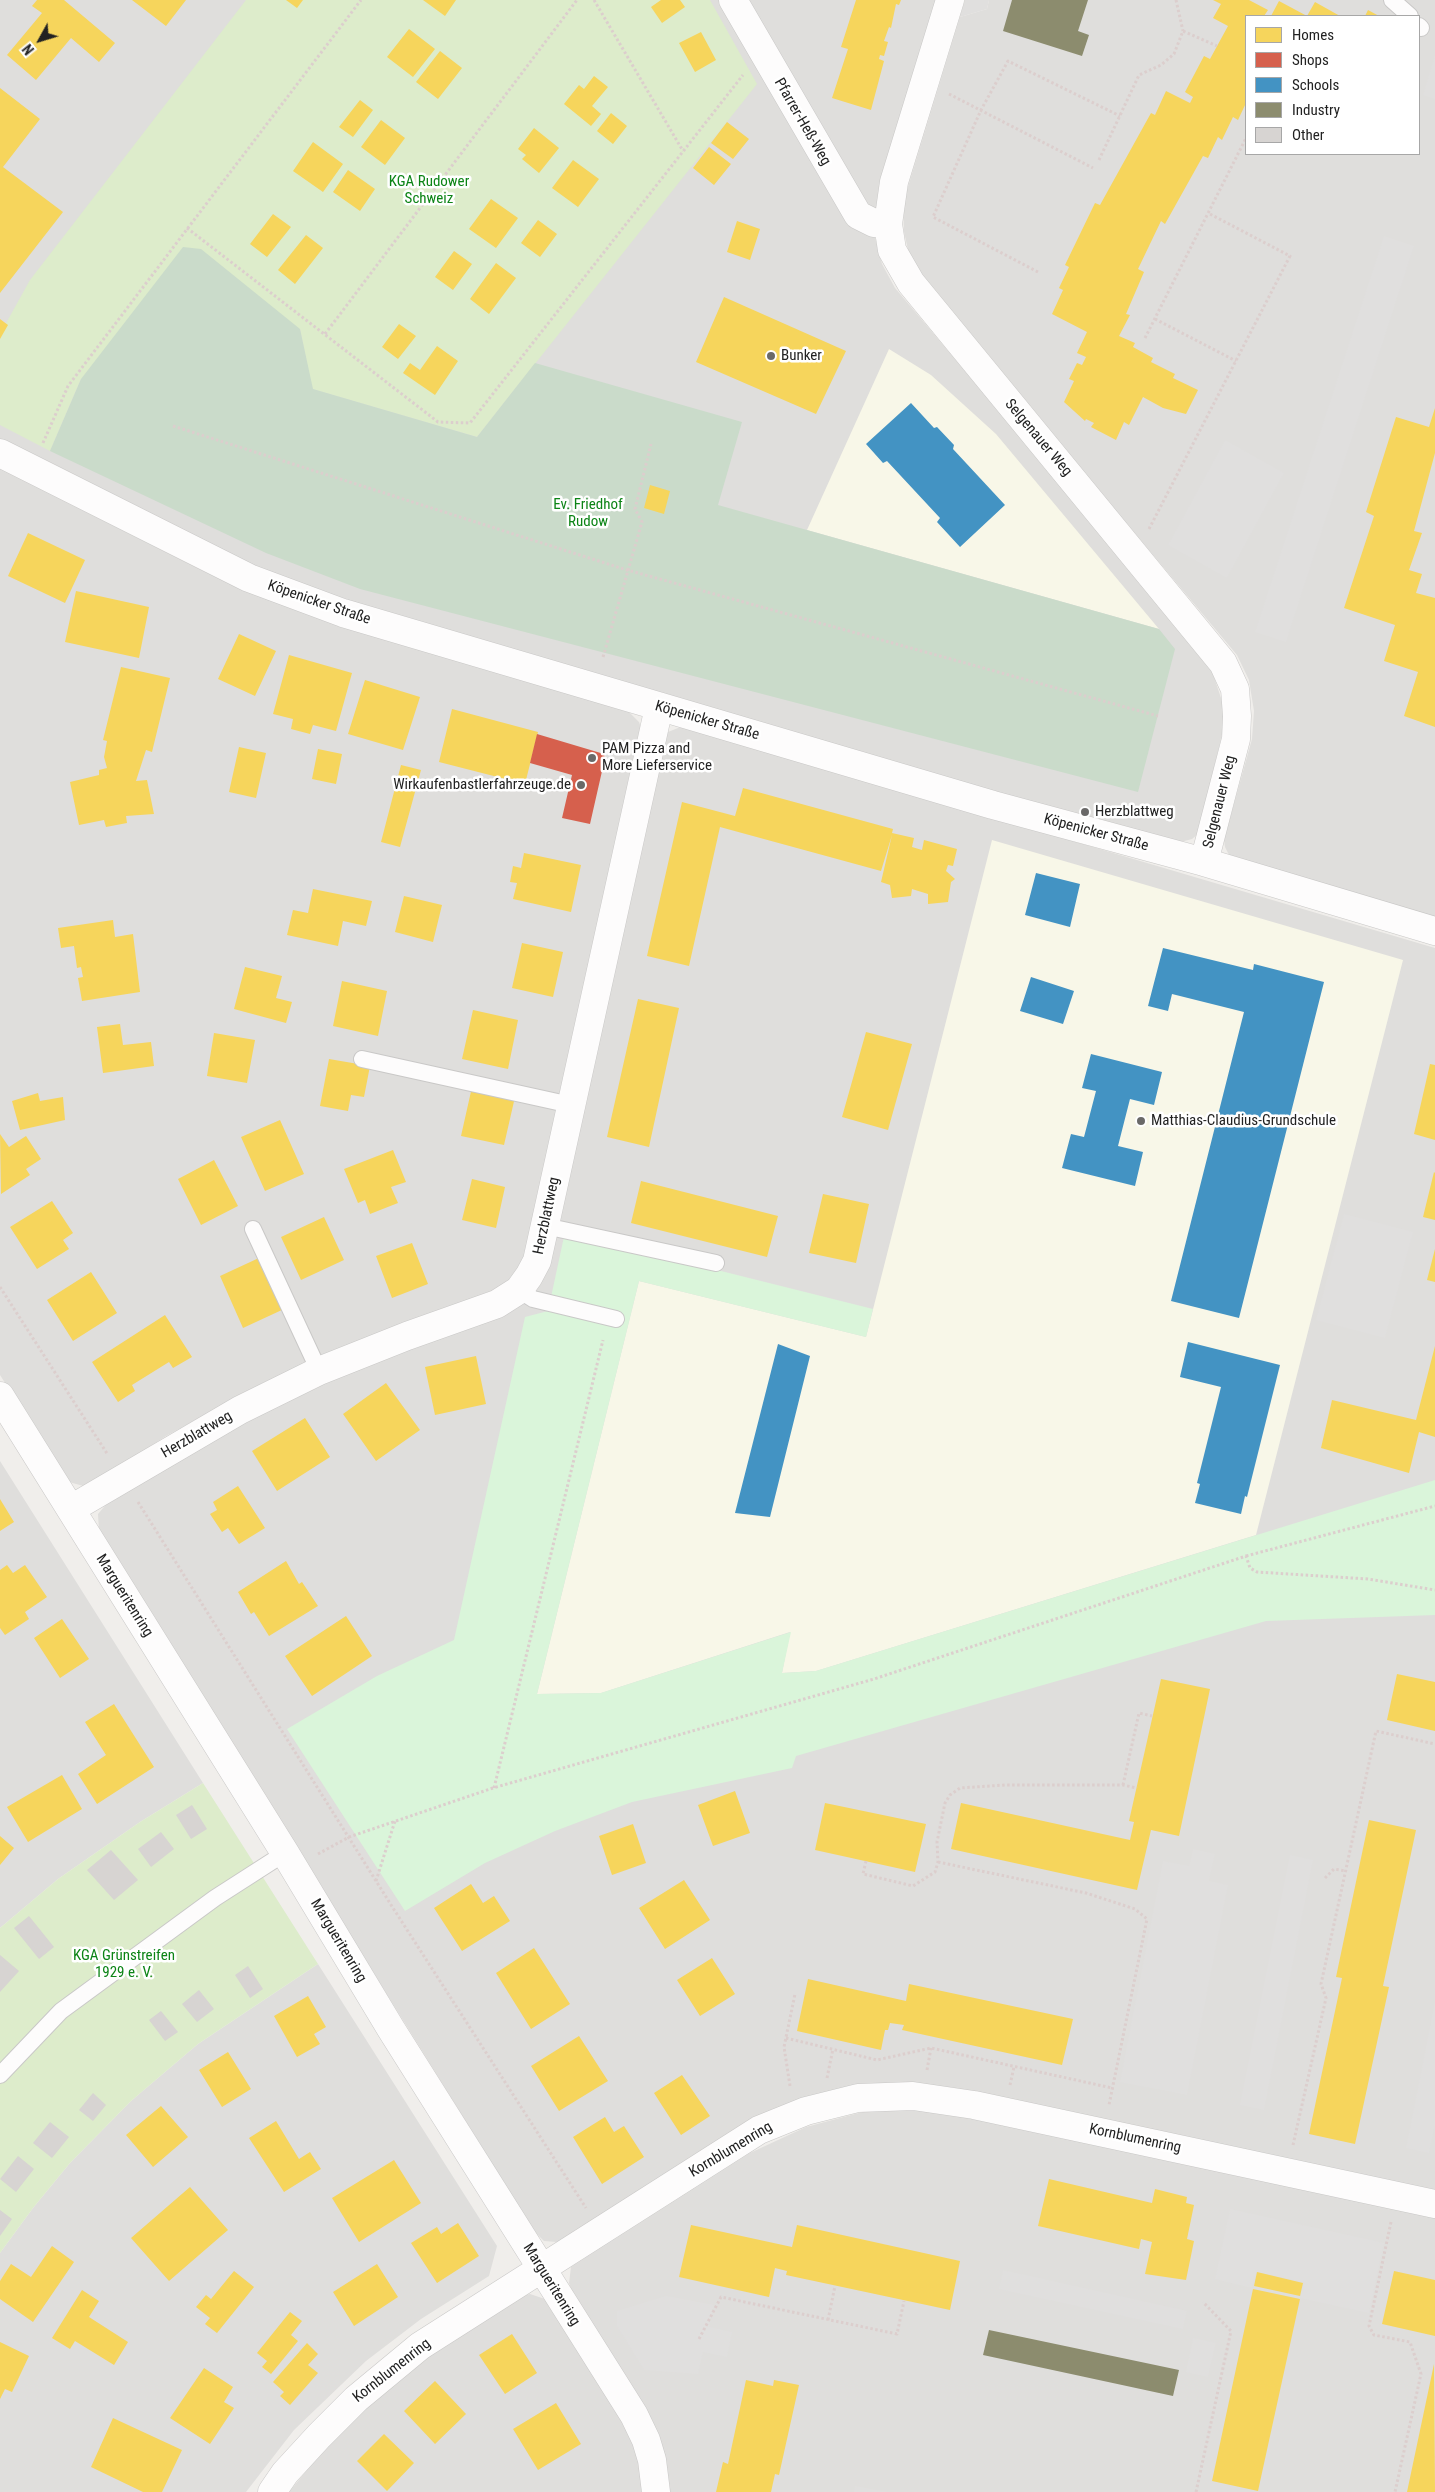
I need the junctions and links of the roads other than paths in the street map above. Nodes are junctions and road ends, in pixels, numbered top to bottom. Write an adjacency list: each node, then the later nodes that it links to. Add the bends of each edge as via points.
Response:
1 (733, 0): 5 (street, Pfarrer-Heß-Weg, via 858,215 874,223)
2 (950, 0): 5 (street, Selgenauer Weg, via 894,182)
3 (1392, 0): 4 (lane)
4 (1408, 15)
5 (888, 224): 8 (street, Selgenauer Weg, via 892,250 911,283 1223,663 1235,689 1236,739)
6 (0, 453): 7 (street, Köpenicker Straße, via 249,578 343,613)
7 (659, 707): 8 (street, Köpenicker Straße, via 993,805); 11 (street, Herzblattweg)
8 (1204, 862): 9 (street, Köpenicker Straße)
9 (1435, 931)
10 (362, 1059): 11 (lane)
11 (571, 1105): 12 (street, Herzblattweg)
12 (545, 1226): 14 (lane); 15 (street, Herzblattweg, via 538,1261)
13 (253, 1229): 17 (lane)
14 (716, 1263)
15 (519, 1290): 16 (lane, via 533,1299); 17 (street, Herzblattweg, via 497,1304)
16 (612, 1318)
17 (318, 1371): 19 (street, Herzblattweg, via 223,1419)
18 (0, 1396): 19 (street, Margueritenring)
19 (71, 1509): 20 (street, Margueritenring)
20 (289, 1860): 21 (lane, via 215,1898 61,2011); 23 (street, Margueritenring)
21 (0, 2075)
22 (1435, 2204): 23 (street, Kornblumenring, via 974,2105 913,2096 858,2098 806,2110 759,2130)
23 (541, 2270): 24 (street, Kornblumenring, via 420,2346 386,2373 319,2436); 25 (street, Margueritenring, via 634,2415 652,2460)
24 (272, 2492)
25 (656, 2492)

